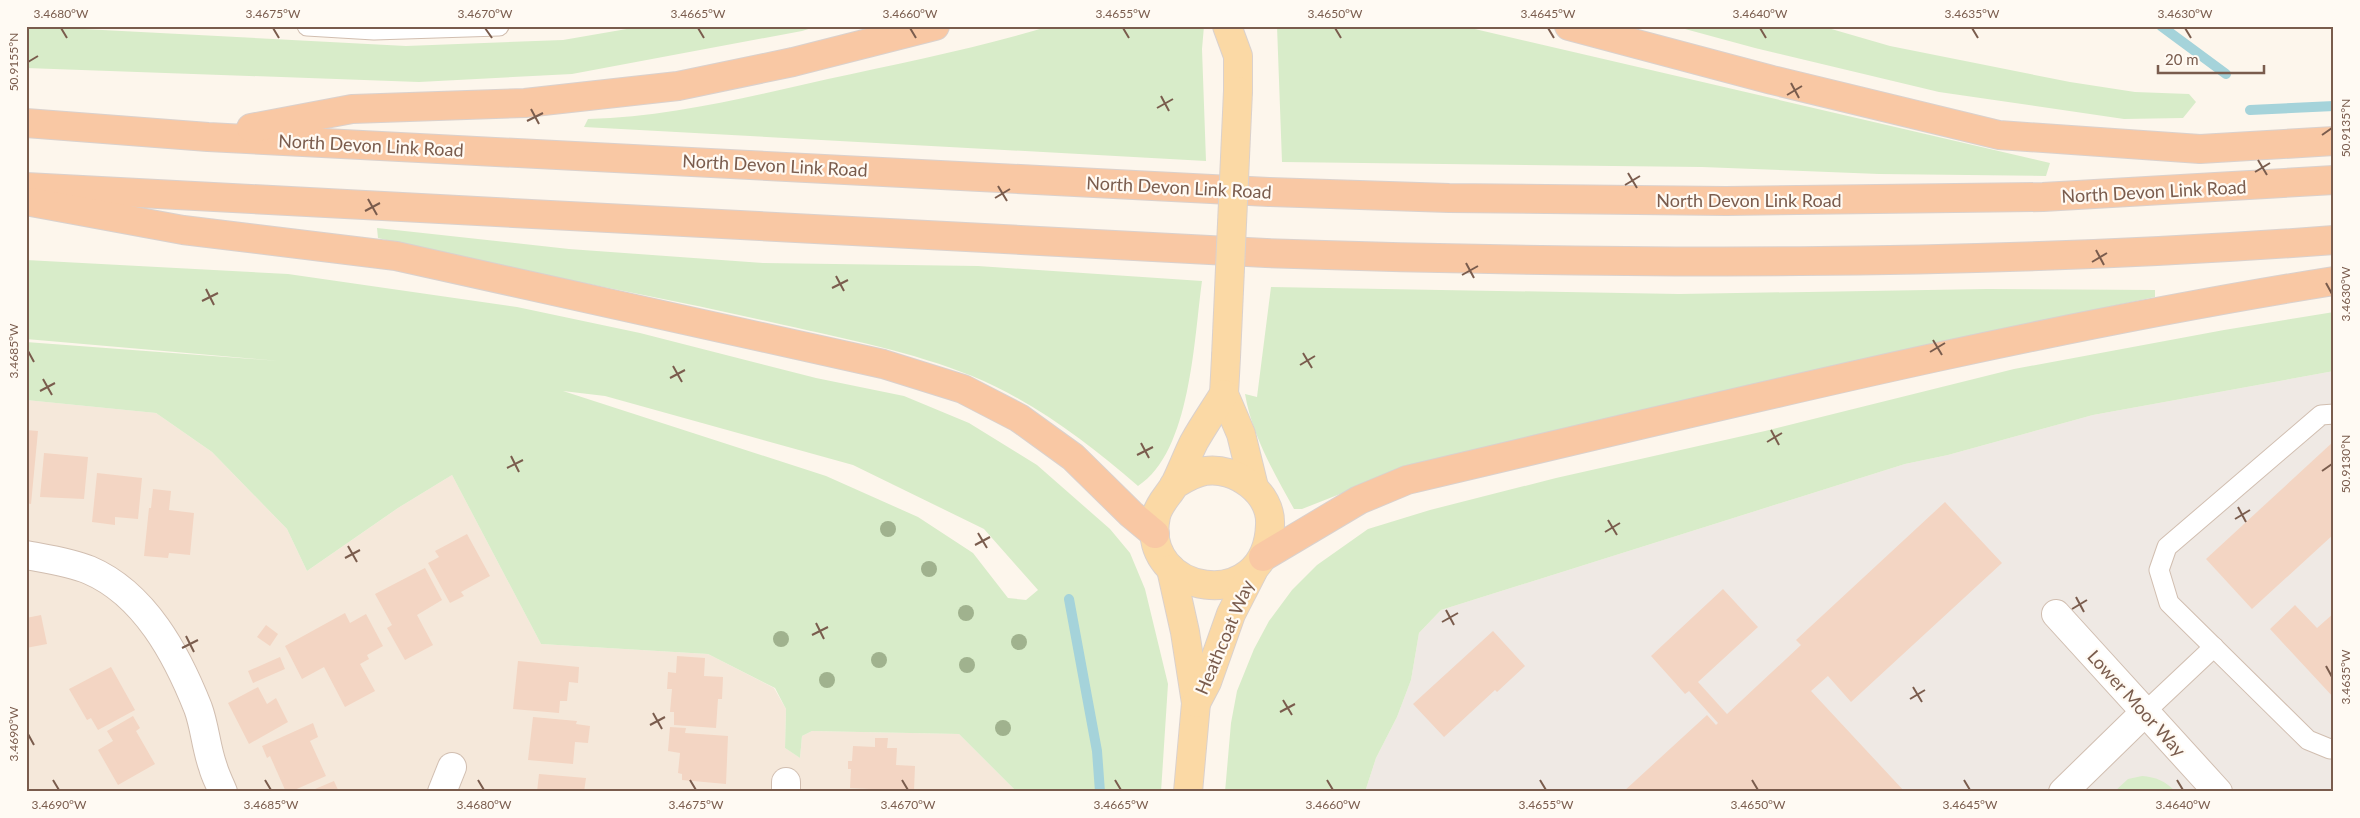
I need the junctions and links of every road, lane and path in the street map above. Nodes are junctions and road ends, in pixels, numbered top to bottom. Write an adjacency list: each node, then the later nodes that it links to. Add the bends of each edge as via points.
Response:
1 (307, 26): 2 (lane, via 374,30)
2 (499, 26)
3 (935, 26): 9 (highway, via 793,62 678,86 524,102 352,108)
4 (1227, 26): 7 (main road)
5 (1250, 26): 7 (main road)
6 (1569, 26): 10 (highway, via 1999,135 2200,149)
7 (1238, 56): 16 (main road, bridge)
8 (26, 123): 9 (highway, North Devon Link Road)
9 (208, 137): 11 (highway, North Devon Link Road, via 1269,192 1449,198 1726,202 2044,197)
10 (2334, 141)
11 (2334, 180)
12 (26, 187): 14 (highway, via 1236,252 1444,259 1729,262 2027,256)
13 (26, 201): 20 (highway, via 183,230 396,256 883,364 963,389 1019,418 1072,457)
14 (2334, 240)
15 (2334, 280): 22 (highway, via 2198,302 1938,356 1407,480 1360,500)
16 (1224, 394): 18 (main road, via 1194,442); 19 (main road, via 1241,434)
17 (2334, 414): 25 (lane, via 2321,415 2167,547 2158,570 2169,603)
18 (1174, 486): 19 (main road, via 1189,476 1223,471); 20 (main road, via 1159,508)
19 (1254, 487): 22 (main road, via 1265,503 1270,521 1270,540)
20 (1155, 534): 23 (main road, via 1160,553)
21 (26, 555): 29 (street, via 90,571 117,587 145,613 172,649 198,709 213,768)
22 (1258, 564): 23 (main road, via 1238,581 1220,586 1202,586 1185,580); 26 (main road, Heathcoat Way, via 1231,614)
23 (1171, 569): 26 (main road, Heathcoat Way)
24 (2056, 614): 27 (street, Lower Moor Way)
25 (2214, 647): 27 (lane); 28 (lane, via 2308,740)
26 (1196, 704): 30 (main road, Heathcoat Way)
27 (2145, 712): 31 (street); 32 (street, Lower Moor Way)
28 (2334, 748)
29 (223, 792)
30 (1188, 792)
31 (2063, 792)
32 (2218, 792)

